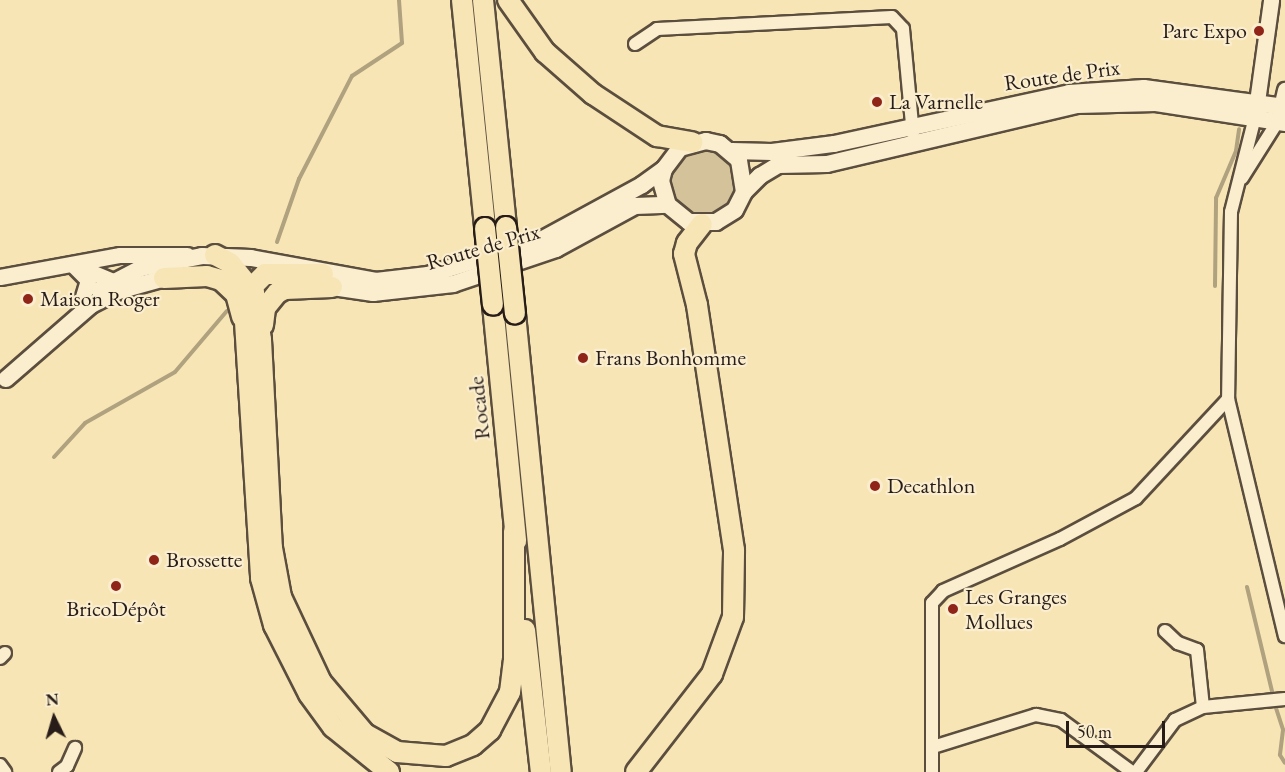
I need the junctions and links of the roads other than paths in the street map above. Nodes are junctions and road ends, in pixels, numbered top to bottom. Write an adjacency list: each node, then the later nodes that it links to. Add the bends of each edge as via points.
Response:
1 (462, 0): 30 (highway, Rocade, bridge)
2 (483, 0): 42 (highway, bridge)
3 (508, 0): 10 (highway, via 545,52 606,105 657,136)
4 (1271, 0): 7 (street)
5 (635, 44): 9 (street, via 657,29 891,17 903,29)
6 (1285, 90): 8 (street)
7 (1257, 110): 8 (main road, Route de Prix); 9 (main road, Route de Prix, via 1144,88 1069,93); 13 (street)
8 (1282, 114): 13 (street)
9 (913, 136): 11 (main road, Route de Prix, via 772,152); 14 (main road, Route de Prix, via 827,164 778,165)
10 (692, 142): 11 (main road, Route de Prix, via 720,144); 12 (main road, Route de Prix, via 680,148)
11 (732, 152): 14 (main road, via 743,170)
12 (663, 169): 15 (main road, via 662,188); 24 (main road, Route de Prix, via 642,185 543,239 447,269 393,281)
13 (1235, 189): 29 (street, via 1229,258)
14 (744, 192): 16 (main road, Route de Prix, via 728,216)
15 (668, 205): 16 (main road, via 689,222); 24 (main road, Route de Prix, via 635,206 556,249 453,284 373,293)
16 (702, 224): 43 (highway, via 687,243 684,254 697,304 734,550 733,617 712,674)
17 (209, 256): 18 (street); 20 (highway); 21 (main road); 25 (main road, via 151,266)
18 (92, 259): 19 (street); 25 (street, via 110,266)
19 (69, 264): 22 (street); 25 (street, via 91,269); 26 (street, via 82,270 88,280)
20 (239, 272): 21 (highway); 23 (main road, via 193,270)
21 (262, 274): 24 (highway); 27 (highway)
22 (0, 277)
23 (164, 278): 25 (main road); 27 (highway, via 207,276 221,280 239,301)
24 (327, 281): 27 (highway, via 276,293)
25 (115, 286): 26 (main road); 28 (main road)
26 (81, 300): 28 (main road, via 54,321)
27 (253, 337): 30 (highway, via 281,597 321,682 365,734 397,752 446,756 473,745 490,730 503,712 510,692 514,661); 40 (highway, via 261,578 274,625 309,694 333,727)
28 (3, 383)
29 (1228, 399): 32 (street, via 1278,621); 35 (street, via 1136,498 1060,539 943,591 932,603)
30 (514, 531): 41 (highway, Rocade)
31 (1165, 631): 34 (street, via 1178,643 1197,650)
32 (1285, 636)
33 (1285, 699): 34 (street)
34 (1203, 706): 45 (street, via 1175,720)
35 (933, 747): 44 (street); 45 (street, via 1036,715 1061,720)
36 (75, 748): 39 (street, via 67,766)
37 (0, 765): 38 (street)
38 (5, 772)
39 (59, 772)
40 (389, 772)
41 (541, 772)
42 (561, 772)
43 (636, 772)
44 (932, 772)
45 (1134, 772)

